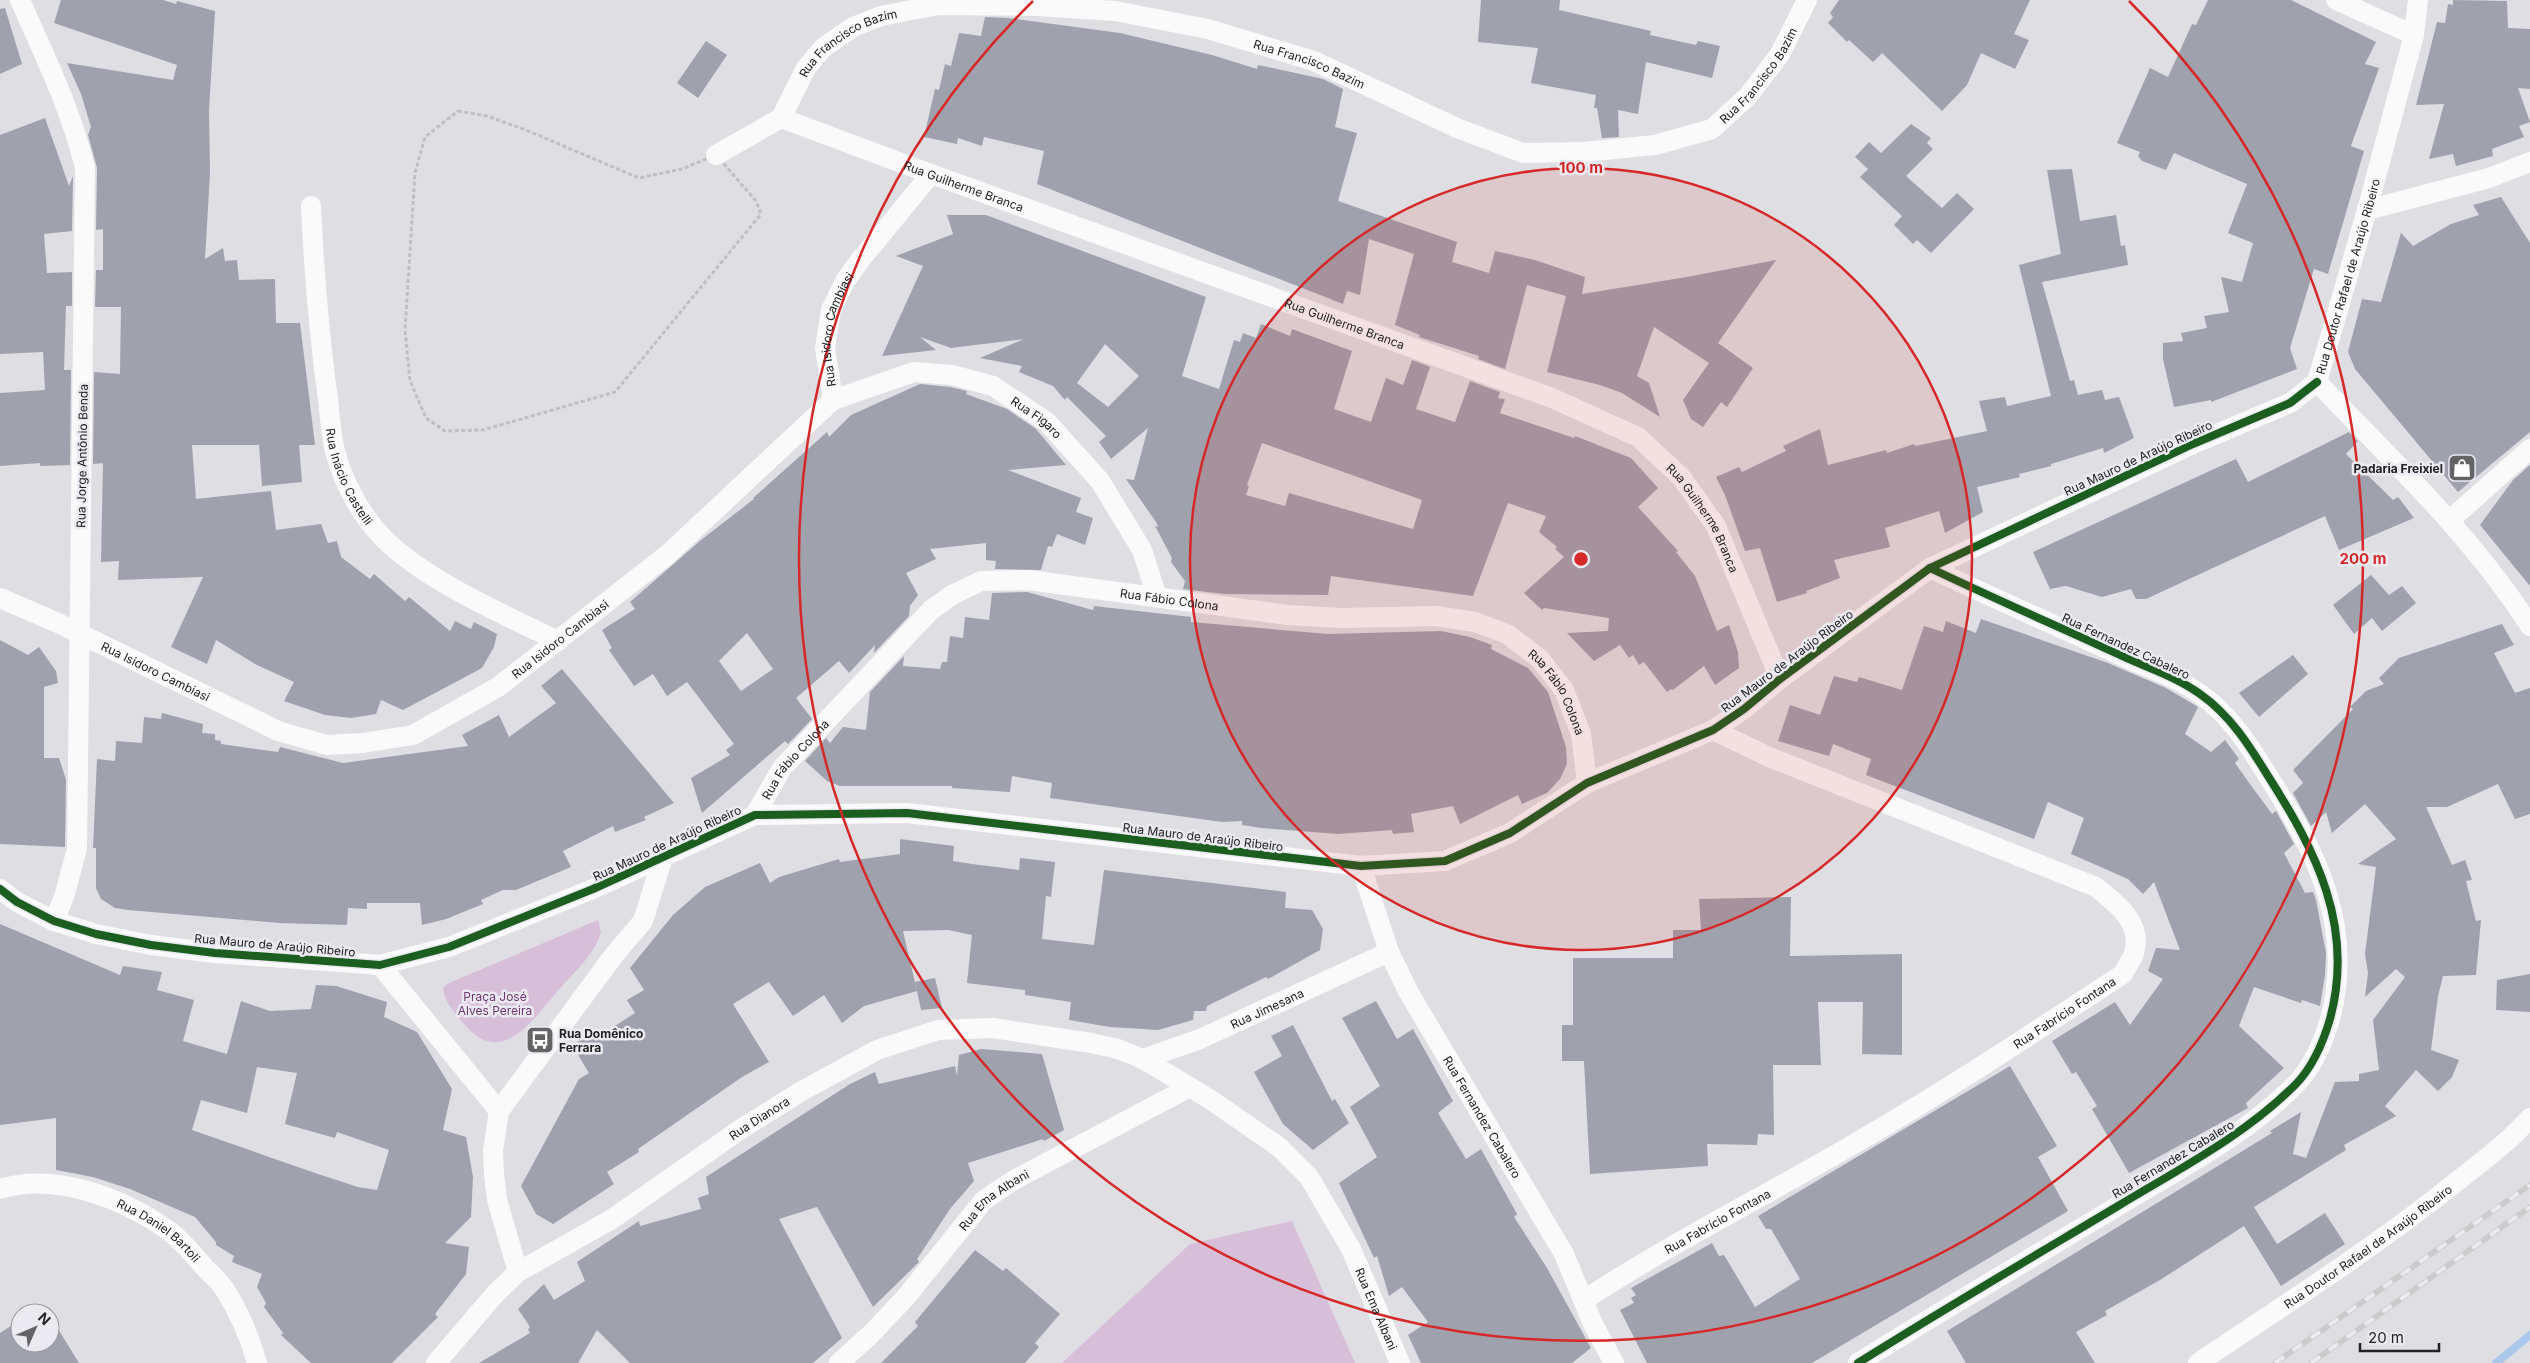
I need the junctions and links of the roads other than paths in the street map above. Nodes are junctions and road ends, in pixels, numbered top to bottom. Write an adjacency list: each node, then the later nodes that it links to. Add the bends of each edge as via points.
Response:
1 (20, 0): 20 (street, Rua Jorge Antônio Benda, via 64,98 85,168 83,492)
2 (1807, 0): 6 (street, Rua Francisco Bazim, via 1780,54 1748,96 1712,129 1655,145 1584,152 1523,153 1457,128 1314,61 1208,28 1115,11 1038,6 938,5 881,16 852,27 822,48 806,68)
3 (2336, 0): 5 (street)
4 (2418, 0): 5 (street, Rua Doutor Rafael de Araújo Ribeiro)
5 (2414, 36): 11 (street, Rua Doutor Rafael de Araújo Ribeiro)
6 (781, 118): 7 (street); 9 (street, Rua Guilherme Branca)
7 (716, 155)
8 (2530, 162): 11 (street, via 2488,178)
9 (931, 174): 13 (street, Rua Isidoro Cambiasi, via 861,259 830,310 826,348); 22 (street, Rua Guilherme Branca, via 1552,398 1638,437 1681,477 1716,526)
10 (311, 206): 21 (street, Rua Inácio Castelli, via 325,380 336,455 351,491 375,528 402,555 488,606)
11 (2367, 210): 12 (street, Rua Doutor Rafael de Araújo Ribeiro)
12 (2317, 382): 15 (street, Rua Doutor Rafael de Araújo Ribeiro); 16 (street, Rua Mauro de Araújo Ribeiro, via 2290,403 2193,444)
13 (833, 400): 17 (street, Rua Figaro, via 914,372 952,375 993,386 1047,422 1100,481 1142,550); 21 (street, Rua Isidoro Cambiasi, via 667,556)
14 (2530, 449): 15 (street)
15 (2450, 520): 19 (street, Rua Doutor Rafael de Araújo Ribeiro, via 2502,583)
16 (1930, 568): 22 (street, Rua Mauro de Araújo Ribeiro); 44 (street, Rua Fernandez Cabalero, via 2181,682 2221,712 2251,748 2288,807 2319,867 2333,910 2338,944 2335,999 2323,1045 2298,1083 2241,1132)
17 (1157, 596): 24 (street, Rua Fábio Colona, via 1288,615 1342,618 1436,616 1475,622 1506,634 1540,659 1564,690 1581,734); 25 (street, Rua Fábio Colona, via 1028,580 981,581 952,595 931,610 782,768)
18 (0, 598): 20 (street, Rua Isidoro Cambiasi)
19 (2530, 626)
20 (78, 633): 21 (street, Rua Isidoro Cambiasi, via 278,731 327,745 412,735 498,687); 29 (street, Rua Jorge Antônio Benda, via 77,849)
21 (558, 641)
22 (1780, 679): 23 (street, Rua Mauro de Araújo Ribeiro)
23 (1713, 730): 24 (street, Rua Mauro de Araújo Ribeiro); 38 (street, Rua Fabrício Fontana, via 1769,757 2096,887 2122,908 2136,930 2134,953 2123,974 1988,1062 1860,1141 1646,1260)
24 (1587, 783): 27 (street, Rua Mauro de Araújo Ribeiro, via 1510,834 1445,861)
25 (755, 814): 26 (street, Rua Mauro de Araújo Ribeiro); 27 (street, Rua Mauro de Araújo Ribeiro, via 907,813)
26 (663, 857): 31 (street, Rua Mauro de Araújo Ribeiro, via 449,947); 34 (street, via 643,921 614,955)
27 (1361, 866): 30 (street, Rua Fernandez Cabalero)
28 (0, 889): 29 (street, Rua Mauro de Araújo Ribeiro, via 17,902)
29 (54, 921): 31 (street, Rua Mauro de Araújo Ribeiro, via 96,934 206,952)
30 (1389, 952): 32 (street, Rua Jimesana, via 1200,1039); 38 (street, Rua Fernandez Cabalero, via 1409,993 1564,1254)
31 (380, 965): 34 (street)
32 (1144, 1058): 33 (street, Rua Ema Albani); 37 (street, Rua Dianora, via 1091,1043 993,1028 938,1030 877,1050 800,1092 612,1219)
33 (1190, 1087): 41 (street, Rua Ema Albani, via 1014,1180 984,1200 906,1298); 42 (street, Rua Ema Albani, via 1278,1147 1309,1177 1351,1249)
34 (499, 1112): 37 (street, via 493,1151 497,1200)
35 (2530, 1118): 45 (street, Rua Doutor Rafael de Araújo Ribeiro, via 2426,1206)
36 (0, 1189): 39 (street, Rua Daniel Bartoli, via 14,1184 64,1185 116,1201 166,1228 225,1289 252,1343)
37 (518, 1272): 40 (street, Rua Dianora, via 496,1292)
38 (1584, 1300): 43 (street, Rua Fernandez Cabalero)
39 (257, 1363)
40 (436, 1363)
41 (839, 1363)
42 (1400, 1363)
43 (1614, 1363)
44 (1858, 1363)
45 (2198, 1363)

